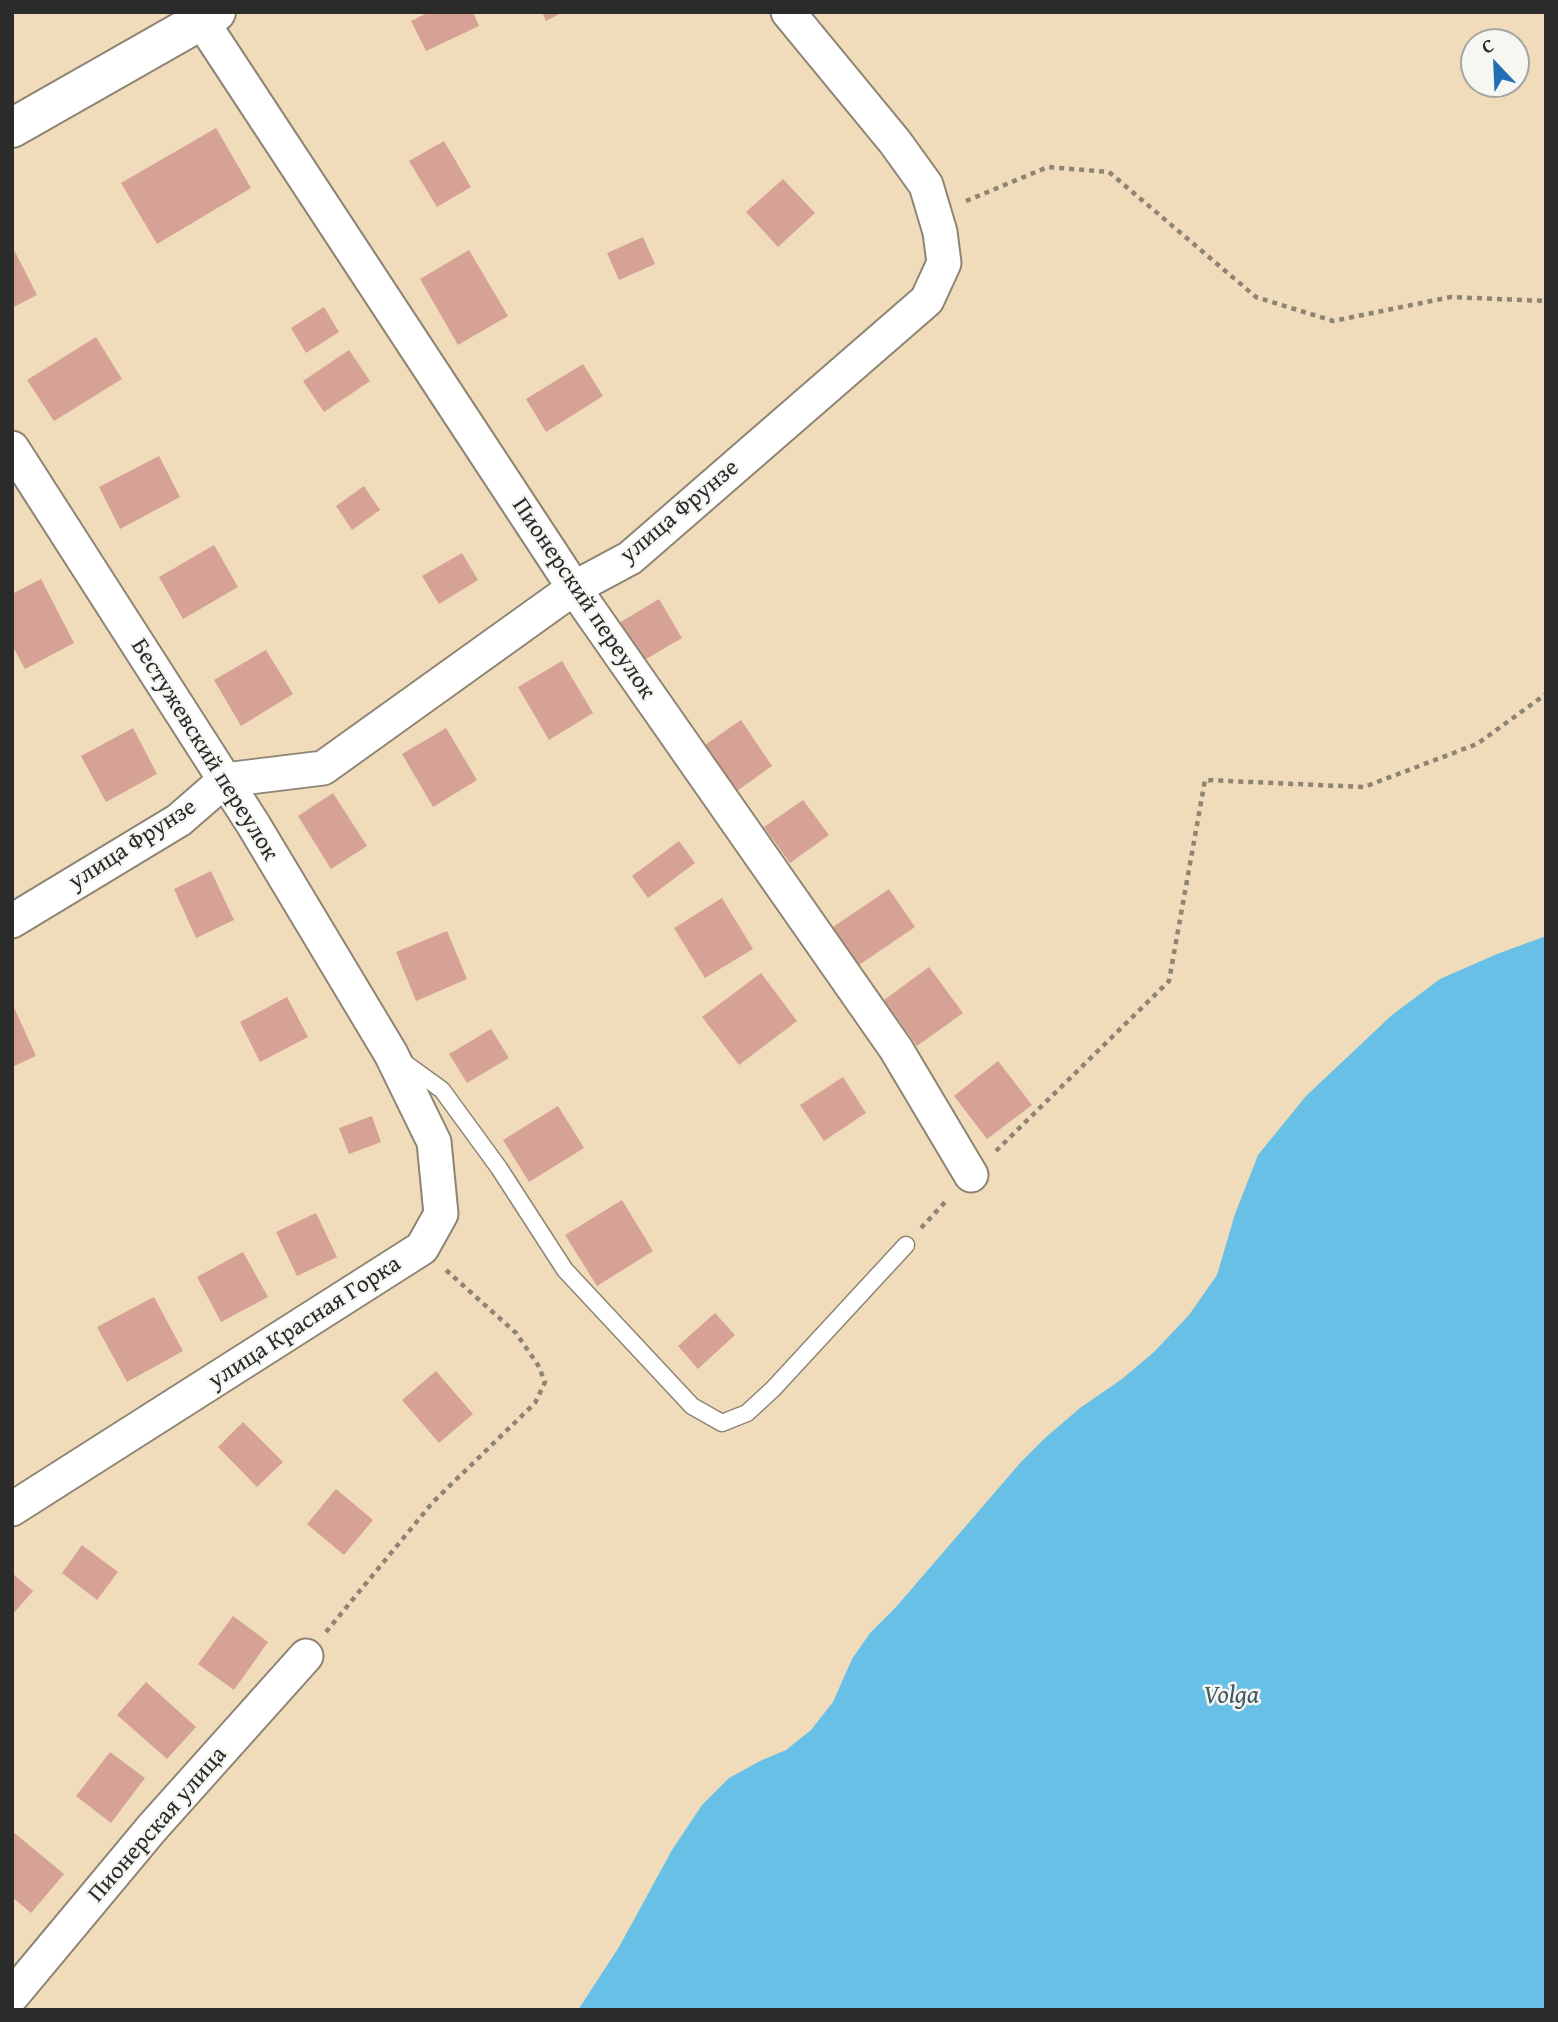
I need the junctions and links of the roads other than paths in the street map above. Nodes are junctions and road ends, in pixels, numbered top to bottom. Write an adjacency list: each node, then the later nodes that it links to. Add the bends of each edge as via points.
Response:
1 (788, 12): 5 (street, улица Фрунзе, via 926,185 944,264 927,300 630,558)
2 (208, 16): 3 (street); 5 (street, Пионерский переулок)
3 (12, 128)
4 (12, 449): 6 (street, Бестужевский переулок)
5 (574, 588): 6 (street, улица Фрунзе, via 323,768); 9 (street, Пионерский переулок, via 896,1049)
6 (225, 780): 7 (street, улица Фрунзе, via 179,820); 8 (street, Бестужевский переулок)
7 (12, 921)
8 (391, 1054): 10 (lane, via 442,1090 565,1270 692,1406 722,1423 747,1413 773,1388); 11 (street, улица Красная Горка, via 434,1142 441,1214 422,1248)
9 (971, 1175)
10 (906, 1245)
11 (12, 1509)
12 (306, 1656): 13 (street, Пионерская улица, via 152,1828)
13 (12, 1996)

